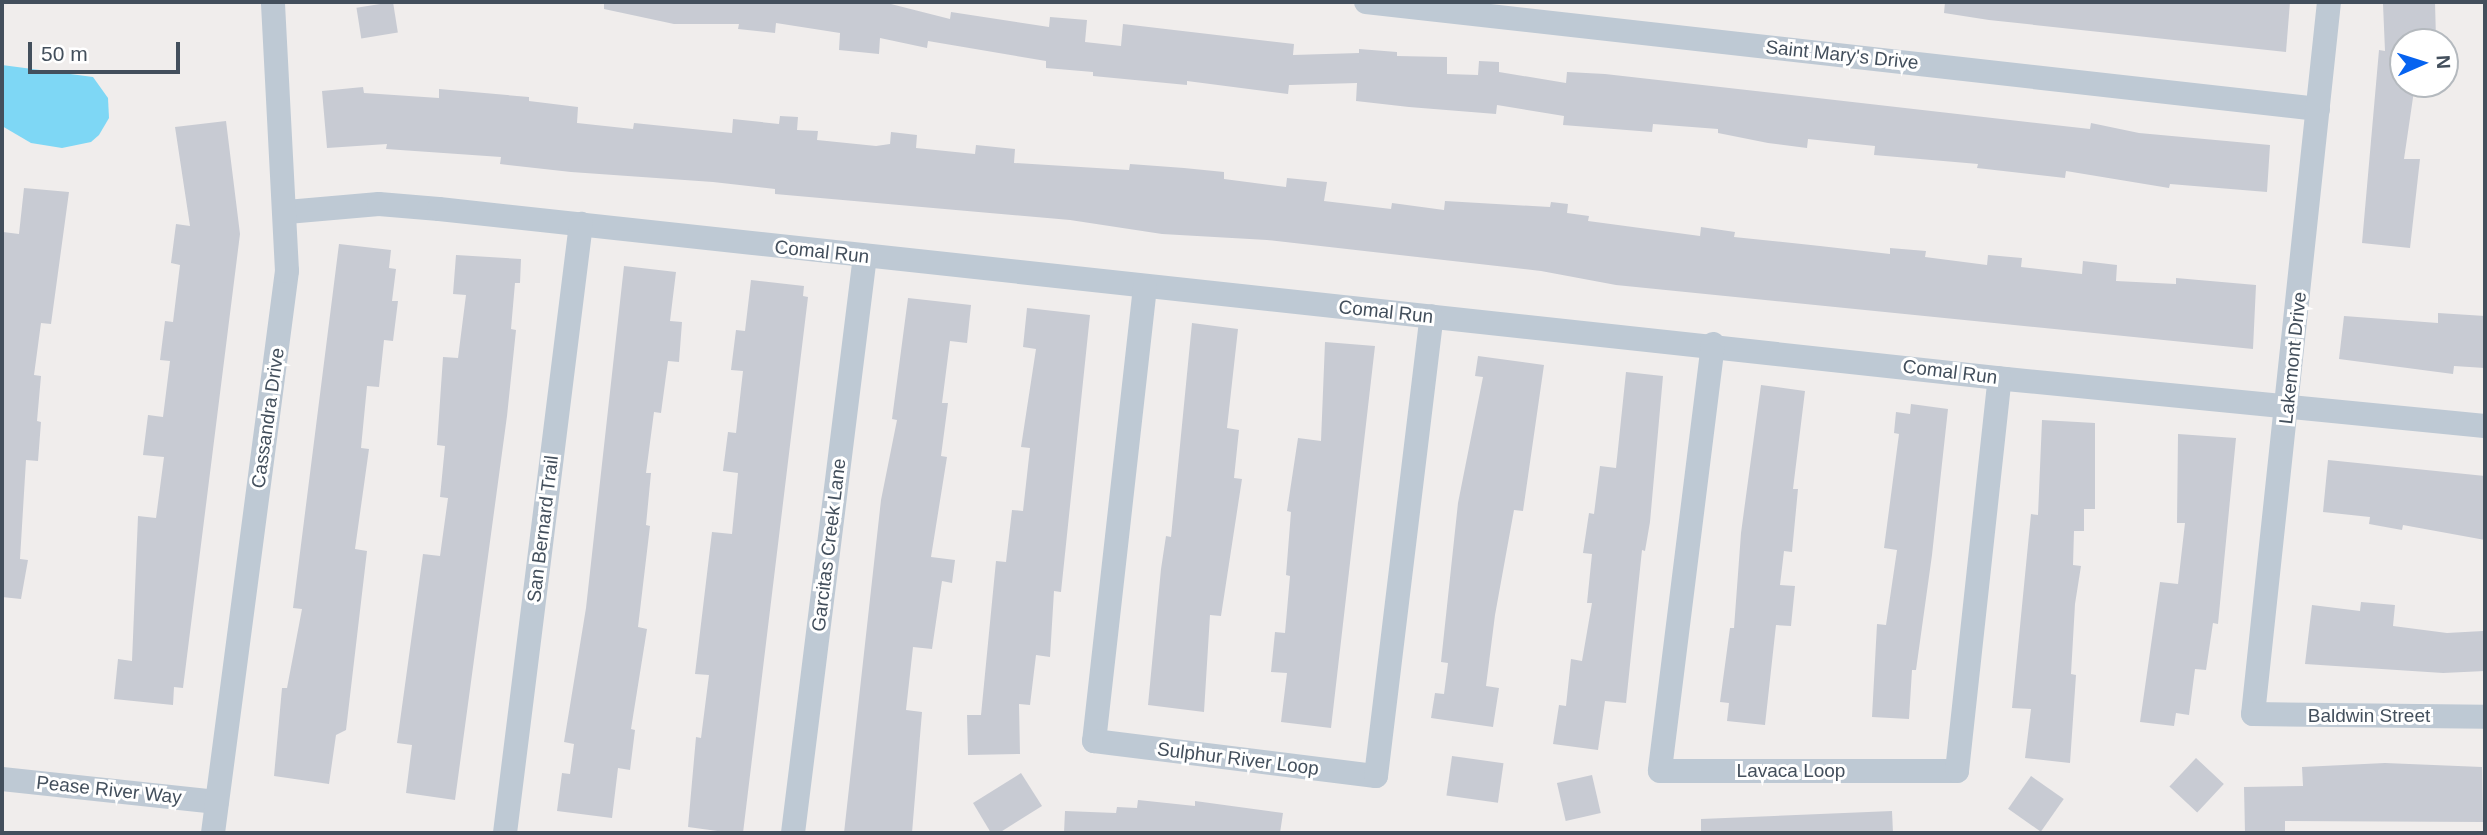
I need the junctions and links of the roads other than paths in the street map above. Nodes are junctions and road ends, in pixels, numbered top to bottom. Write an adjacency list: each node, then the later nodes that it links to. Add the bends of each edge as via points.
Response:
1 (273, 2): 5 (street, Cassandra Drive)
2 (1366, 2): 4 (street, Saint Mary's Drive)
3 (2329, 2): 4 (street, Lakemont Drive)
4 (2318, 109): 12 (street, Lakemont Drive)
5 (287, 212): 6 (street, Comal Run, via 379,204); 17 (street, Cassandra Drive, via 287,271)
6 (580, 225): 7 (street, Comal Run); 19 (street, San Bernard Trail)
7 (865, 256): 8 (street, Comal Run); 20 (street, Garcitas Creek Lane)
8 (1145, 287): 9 (street, Comal Run); 9 (street, Sulphur River Loop, via 1094,741 1376,776)
9 (1432, 316): 10 (street, Comal Run)
10 (1713, 344): 11 (street, Comal Run); 11 (street, Lavaca Loop, via 1660,771 1957,771)
11 (2000, 378): 12 (street, Comal Run)
12 (2288, 404): 13 (street, Comal Run); 14 (street, Lakemont Drive)
13 (2485, 426)
14 (2253, 715): 15 (street, Baldwin Street)
15 (2485, 717)
16 (2, 779): 17 (street, Pease River Way)
17 (217, 802): 18 (street, Cassandra Drive)
18 (213, 833)
19 (505, 833)
20 (793, 833)

